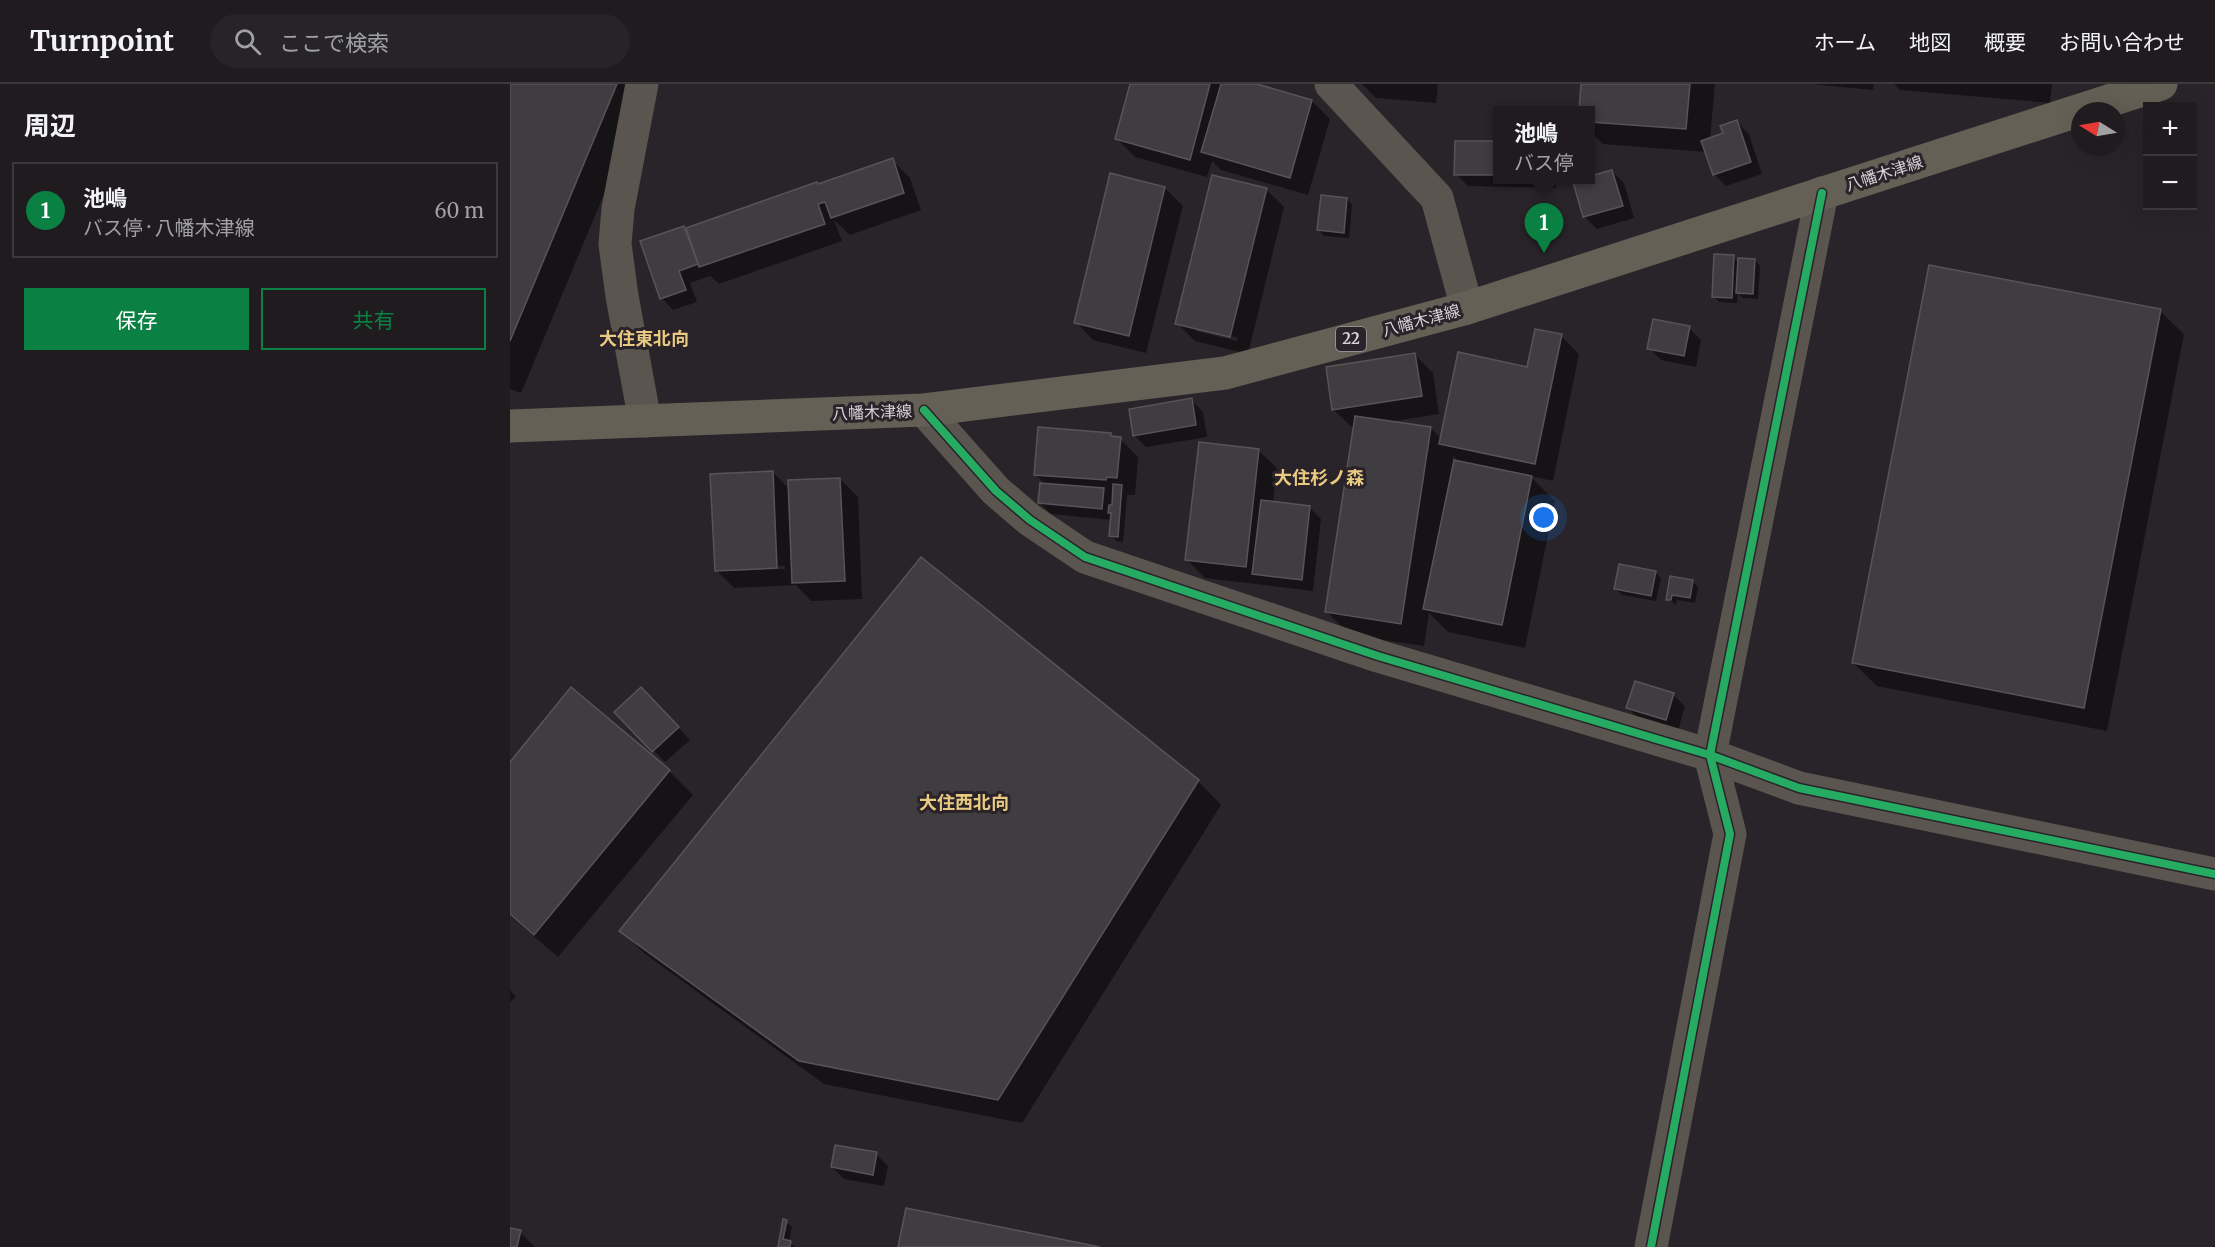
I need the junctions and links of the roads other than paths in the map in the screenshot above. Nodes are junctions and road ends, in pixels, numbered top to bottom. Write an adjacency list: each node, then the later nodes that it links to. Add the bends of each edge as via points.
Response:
1 (642, 84): 7 (street, via 615,244)
2 (1331, 84): 5 (street, via 1437,198)
3 (2161, 84): 4 (main road, 八幡木津線 / 22)
4 (1822, 193): 5 (main road, 八幡木津線 / 22); 9 (street)
5 (1467, 308): 6 (main road, 八幡木津線 / 22, via 1225,373)
6 (924, 410): 7 (main road, 八幡木津線 / 22); 9 (street, via 996,491 1030,520 1085,557 1378,656)
7 (645, 421): 8 (main road, 八幡木津線 / 22)
8 (510, 426)
9 (1710, 755): 10 (street, via 1799,788); 11 (street, via 1730,834)
10 (2215, 874)
11 (1652, 1247)

